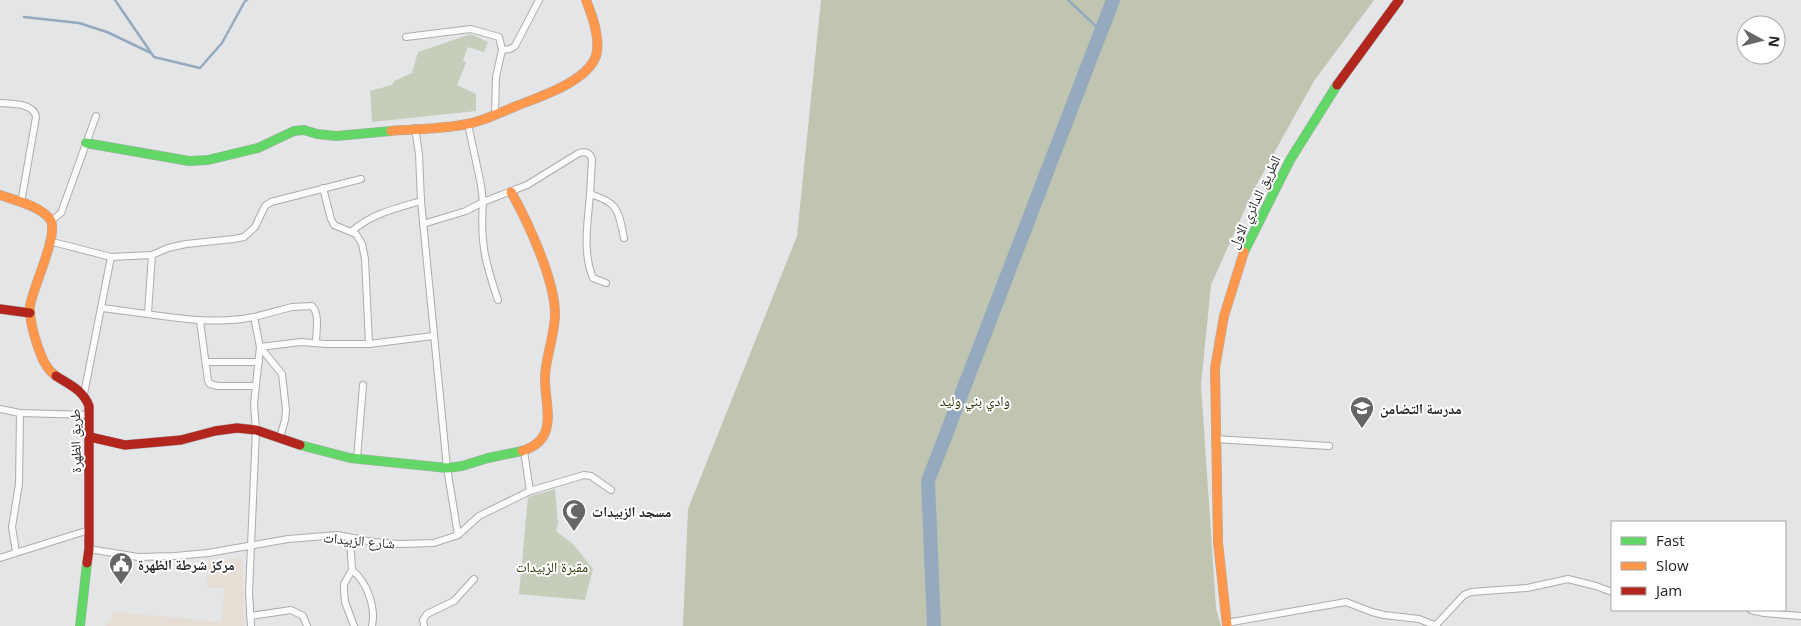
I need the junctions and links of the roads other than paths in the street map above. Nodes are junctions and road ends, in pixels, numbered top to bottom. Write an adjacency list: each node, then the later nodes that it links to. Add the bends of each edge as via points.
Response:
1 (539, 0): 5 (street, via 515,46)
2 (586, 0): 7 (street, via 597,42 593,60 568,84)
3 (1399, 0): 50 (street, الطريق الدائري الاول, via 1328,97 1290,160 1246,245 1219,342 1215,368)
4 (406, 37): 5 (street, via 471,29 499,37)
5 (502, 50): 7 (street)
6 (0, 103): 19 (street, via 30,108 36,113)
7 (495, 115): 9 (street)
8 (96, 116): 11 (street)
9 (468, 124): 10 (street); 18 (street)
10 (415, 128): 11 (street, via 336,136 294,131 258,148 208,160 189,161); 17 (street)
11 (86, 143): 20 (street, via 61,213)
12 (361, 179): 13 (street)
13 (322, 188): 22 (street, via 334,225); 25 (street, via 271,202 265,206 255,227 244,236 186,244)
14 (511, 192): 15 (street, via 583,152 589,153 592,160); 18 (street); 52 (street, via 551,284 555,314 545,376 549,419 538,443)
15 (590, 194): 23 (street, via 612,202); 27 (street, via 587,234 590,272 593,278)
16 (0, 195): 19 (street)
17 (421, 201): 21 (street); 22 (street, via 377,215)
18 (483, 202): 21 (street, via 466,211); 28 (street, via 486,263)
19 (21, 203): 20 (street, via 42,211)
20 (51, 221): 24 (street, طريق الظهرة, via 53,229)
21 (423, 224): 35 (street)
22 (352, 232): 37 (street, via 359,237 365,259)
23 (624, 238)
24 (49, 241): 26 (street); 31 (street, طريق الظهرة)
25 (152, 255): 26 (street); 32 (street)
26 (111, 257): 29 (street)
27 (606, 283)
28 (498, 300)
29 (101, 308): 32 (street); 43 (street)
30 (0, 309): 31 (street)
31 (30, 313): 43 (street, طريق الظهرة, via 47,368)
32 (148, 313): 34 (street)
33 (254, 317): 34 (street); 36 (street, via 292,307 312,306 316,315); 38 (street)
34 (200, 321): 39 (street)
35 (434, 336): 37 (street); 54 (street)
36 (316, 343): 37 (street); 38 (street, via 288,342)
37 (369, 344)
38 (260, 347): 40 (street); 49 (street, via 282,374 286,410)
39 (206, 362): 40 (street); 42 (street, via 208,381 213,386)
40 (259, 362): 42 (street)
41 (363, 385): 53 (street)
42 (255, 386): 47 (street)
43 (84, 394): 46 (street, طريق الظهرة)
44 (0, 409): 45 (street)
45 (20, 413): 46 (street); 62 (street, via 19,484 12,527)
46 (90, 415): 48 (street, طريق الظهرة)
47 (256, 430): 48 (street, via 226,429 181,440 125,445); 49 (street); 60 (street)
48 (90, 437): 57 (street, طريق الظهرة)
49 (280, 437): 53 (street)
50 (1215, 439): 51 (street); 70 (street, الطريق الدائري الاول, via 1218,542)
51 (1328, 446)
52 (524, 451): 54 (street); 56 (street)
53 (357, 459): 54 (street)
54 (447, 468): 58 (street)
55 (611, 490): 56 (street, شارع الزبيدات, via 591,476 584,475)
56 (530, 491): 58 (street, شارع الزبيدات, via 479,516)
57 (89, 530): 61 (street, طريق الظهرة); 62 (street)
58 (458, 535): 59 (street, شارع الزبيدات, via 434,542 400,544)
59 (350, 538): 60 (street, شارع الزبيدات, via 314,536); 64 (street)
60 (251, 545): 61 (street, شارع الزبيدات, via 208,553 138,557); 68 (street)
61 (89, 549): 71 (street, طريق الظهرة)
62 (16, 552): 63 (street)
63 (0, 558)
64 (352, 570): 74 (street, via 344,591); 75 (street, via 365,584 372,610)
65 (474, 579): 76 (street, via 454,600 427,614)
66 (1611, 592): 77 (street, via 1568,579 1527,588 1471,592 1464,595)
67 (1755, 611): 69 (street)
68 (250, 616): 72 (street); 73 (street, via 291,610 303,616)
69 (1801, 616)
70 (1226, 625): 77 (street, via 1346,602 1378,614 1419,619)
71 (80, 626)
72 (251, 626)
73 (307, 626)
74 (354, 626)
75 (372, 626)
76 (424, 626)
77 (1437, 626)

